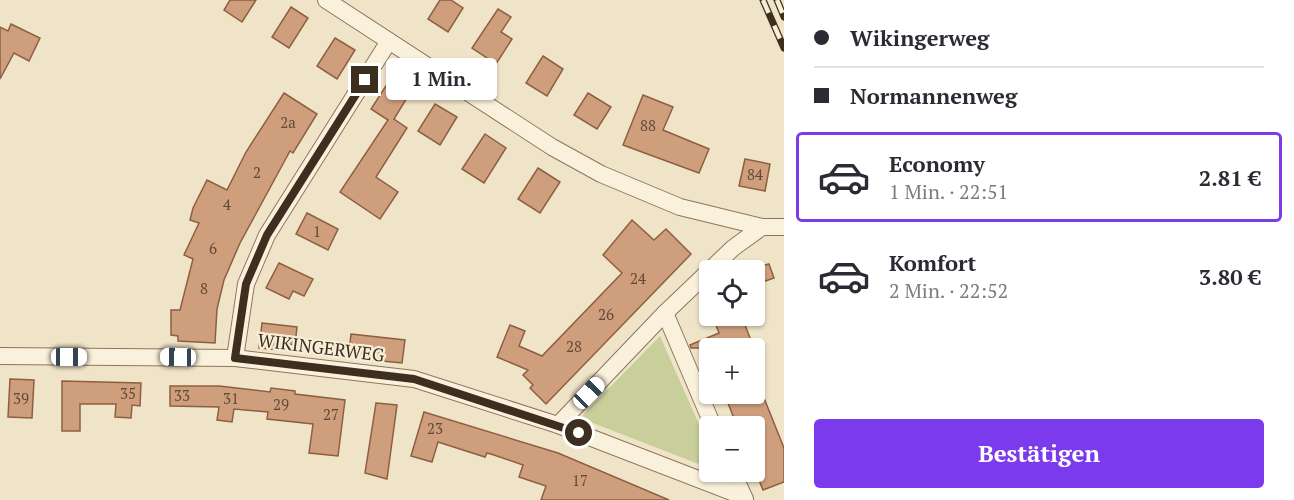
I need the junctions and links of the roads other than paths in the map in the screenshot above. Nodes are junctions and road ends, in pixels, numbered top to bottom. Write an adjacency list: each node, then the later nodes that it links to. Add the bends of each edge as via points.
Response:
1 (326, 0): 2 (street)
2 (389, 41): 3 (street, via 552,147 601,174 680,207); 9 (street, via 267,235 246,284)
3 (762, 227): 4 (street); 5 (street)
4 (784, 227)
5 (720, 260)
6 (699, 280): 7 (street)
7 (665, 312): 10 (street); 11 (street)
8 (0, 356): 9 (street, WIKINGERWEG)
9 (235, 358): 11 (street, WIKINGERWEG, via 414,379)
10 (709, 416)
11 (558, 425): 13 (street, WIKINGERWEG)
12 (737, 482): 13 (street, WIKINGERWEG)
13 (744, 498)

